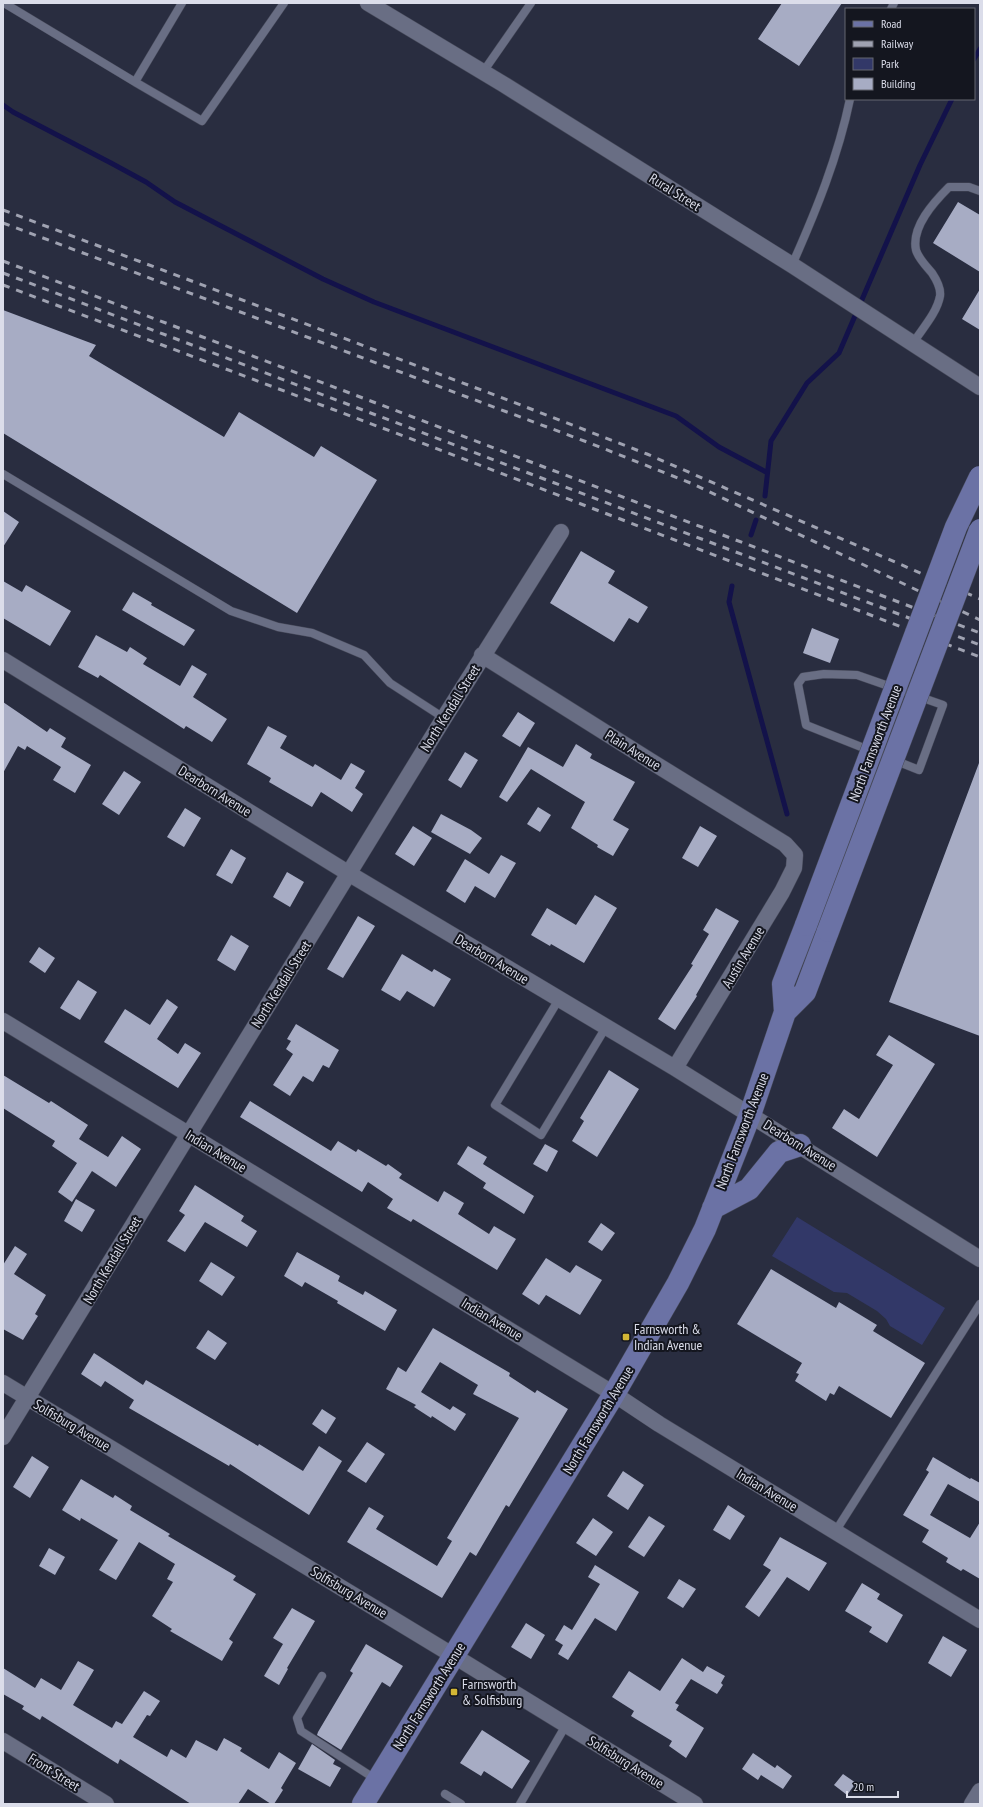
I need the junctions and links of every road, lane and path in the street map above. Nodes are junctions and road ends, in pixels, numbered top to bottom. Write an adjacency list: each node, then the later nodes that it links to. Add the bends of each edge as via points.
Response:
1 (4, 3): 7 (lane)
2 (182, 3): 7 (lane)
3 (284, 3): 7 (lane, via 202,121)
4 (368, 3): 6 (street, Rural Street)
5 (532, 3): 6 (lane)
6 (483, 72): 10 (street, Rural Street)
7 (135, 82)
8 (850, 100): 10 (lane, via 845,123 817,208)
9 (980, 191): 11 (lane, via 969,187 949,188 935,202 915,237 916,252 936,280 940,294 933,313)
10 (792, 265): 11 (street, Rural Street)
11 (913, 343): 12 (street, Rural Street)
12 (980, 387)
13 (3, 474): 20 (lane, via 231,611 278,627 312,633 364,655 390,683)
14 (980, 477): 24 (main road, North Farnsworth Avenue, bridge, via 956,527 783,984)
15 (980, 530): 24 (main road, North Farnsworth Avenue, bridge, via 806,992)
16 (561, 532): 17 (street, North Kendall Street)
17 (482, 655): 20 (street, North Kendall Street); 21 (street, Plain Avenue)
18 (3, 660): 22 (street, Dearborn Avenue)
19 (798, 684): 19 (lane, via 806,725 919,770 943,705 856,675 824,674 803,678)
20 (444, 718): 22 (street, North Kendall Street)
21 (786, 844): 27 (street, Austin Avenue, via 795,855 794,868)
22 (348, 873): 23 (street, Dearborn Avenue); 29 (street, North Kendall Street)
23 (559, 999): 26 (street, Dearborn Avenue); 26 (lane, via 495,1105 541,1135)
24 (785, 1012): 28 (main road, North Farnsworth Avenue)
25 (3, 1021): 29 (street, Indian Avenue)
26 (606, 1027): 27 (street, Dearborn Avenue)
27 (675, 1068): 28 (street, Dearborn Avenue)
28 (750, 1114): 30 (street, Dearborn Avenue); 31 (main road, North Farnsworth Avenue)
29 (189, 1134): 35 (street, Indian Avenue); 36 (street, North Kendall Street)
30 (800, 1146): 31 (main road, via 779,1152 749,1189); 32 (street, Dearborn Avenue)
31 (713, 1208): 35 (main road, North Farnsworth Avenue, via 678,1283)
32 (980, 1259)
33 (980, 1304): 38 (lane)
34 (3, 1383): 36 (street, Solfisburg Avenue)
35 (614, 1394): 38 (street, Indian Avenue); 40 (main road, North Farnsworth Avenue)
36 (27, 1398): 37 (street, North Kendall Street); 40 (street, Solfisburg Avenue)
37 (3, 1437)
38 (835, 1532): 39 (street, Indian Avenue)
39 (980, 1620)
40 (454, 1656): 42 (street, Solfisburg Avenue); 44 (main road, North Farnsworth Avenue)
41 (322, 1676): 44 (lane, via 296,1718 302,1731)
42 (566, 1725): 50 (lane); 51 (street, Solfisburg Avenue)
43 (3, 1741): 47 (street, Front Street)
44 (377, 1780): 48 (main road, North Farnsworth Avenue)
45 (980, 1791): 52 (street)
46 (445, 1794): 49 (lane)
47 (106, 1804)
48 (363, 1804)
49 (461, 1804)
50 (520, 1804)
51 (694, 1804)
52 (972, 1804)

